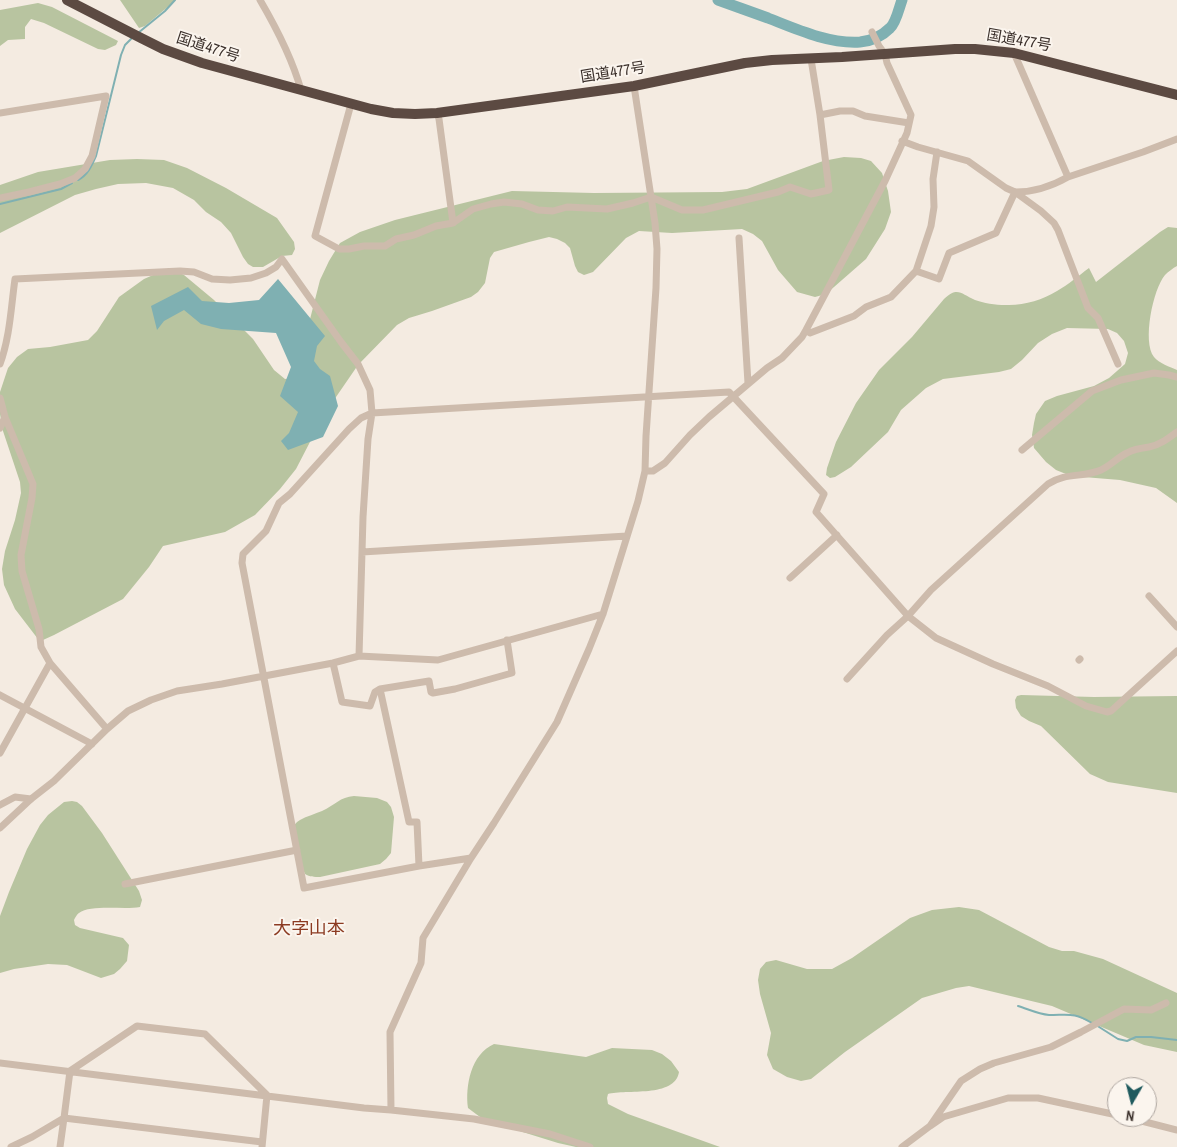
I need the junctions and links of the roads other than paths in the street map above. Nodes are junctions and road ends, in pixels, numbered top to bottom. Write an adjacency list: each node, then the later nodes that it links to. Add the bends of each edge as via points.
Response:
1 (67, 0): 8 (highway, 国道477号, via 164,49 202,63)
2 (260, 0): 8 (street, via 295,69)
3 (872, 32): 5 (street)
4 (1014, 53): 5 (highway, 国道477号, via 975,49); 9 (highway, 国道477号); 18 (street)
5 (885, 54): 6 (highway, 国道477号); 14 (street, via 911,115)
6 (811, 59): 7 (highway, 国道477号, via 745,63); 13 (street)
7 (634, 86): 12 (highway, 国道477号); 20 (street)
8 (301, 90): 10 (highway, 国道477号)
9 (1177, 95)
10 (351, 104): 12 (highway, 国道477号, via 393,113); 22 (street, via 316,236 339,249 385,246 396,238)
11 (0, 113): 21 (street, via 106,96 92,156 85,169 75,178 60,184)
12 (437, 113): 22 (street)
13 (820, 115): 14 (street, via 853,111); 20 (street, via 829,190 811,194 790,187 703,210 682,210)
14 (909, 123): 16 (street)
15 (1177, 139): 18 (street)
16 (902, 141): 17 (street); 25 (street, via 885,181)
17 (937, 152): 19 (street, via 968,161); 24 (street, via 931,226)
18 (1068, 177): 19 (street, via 1028,192)
19 (1015, 192): 24 (street, via 996,233 949,253 939,279); 27 (street, via 1054,223 1088,308 1098,318)
20 (651, 197): 22 (street, via 607,209 567,207 553,211 504,202 473,209); 31 (street, via 658,250)
21 (0, 198)
22 (453, 223)
23 (739, 238): 29 (street)
24 (916, 271): 25 (street, via 891,297 866,307 854,316 810,333)
25 (806, 330): 29 (street, via 782,358)
26 (0, 364): 33 (street, via 15,279 180,271 230,280 266,273 282,259 358,364 370,390)
27 (1118, 364)
28 (1177, 377): 37 (street, via 1154,373 1092,391)
29 (748, 383): 30 (street)
30 (733, 396): 31 (street, via 729,392); 38 (street, via 690,435 665,464 653,471); 39 (street, via 824,494 816,512)
31 (648, 397): 33 (street); 38 (street)
32 (0, 398): 34 (street)
33 (372, 413): 41 (street); 52 (street, via 349,429 279,503 266,531 243,554 242,563)
34 (5, 418): 35 (street); 50 (street, via 32,484 21,555 22,571 41,647)
35 (0, 428)
36 (1177, 432): 45 (street, via 1165,441 1126,453 1101,470 1066,476 1048,484 931,590)
37 (1022, 450)
38 (644, 471): 40 (street)
39 (837, 535): 42 (street); 45 (street)
40 (628, 536): 41 (street); 44 (street)
41 (362, 552): 49 (street)
42 (790, 578)
43 (1149, 596): 46 (street)
44 (603, 614): 47 (street); 64 (street, via 557,722)
45 (908, 616): 48 (street, via 944,642 1048,686 1086,706 1108,712); 53 (street)
46 (1177, 627)
47 (507, 640): 49 (street, via 438,660); 54 (street, via 512,673 434,693 429,681)
48 (1177, 652)
49 (359, 656): 51 (street)
50 (50, 663): 56 (street); 57 (street)
51 (334, 663): 52 (street); 54 (street, via 342,702 370,706 375,692)
52 (264, 677): 57 (street, via 177,691 128,711); 63 (street)
53 (847, 679)
54 (380, 689): 65 (street, via 409,822 417,822)
55 (0, 695): 56 (street)
56 (24, 708): 58 (street); 59 (street)
57 (107, 729): 58 (street)
58 (92, 744): 60 (street)
59 (0, 753)
60 (31, 799): 61 (street, via 15,797); 62 (street)
61 (0, 805)
62 (0, 828)
63 (297, 850): 65 (street, via 304,888); 66 (street)
64 (471, 858): 65 (street); 71 (street, via 423,938 421,963 390,1032)
65 (419, 866)
66 (125, 884)
67 (1166, 1003): 75 (street, via 1151,1010 1124,1009 1051,1047 980,1069 961,1081)
68 (0, 1063): 69 (street)
69 (70, 1071): 70 (street); 70 (street, via 137,1026 205,1034); 73 (street)
70 (267, 1095): 71 (street); 77 (street)
71 (391, 1110): 80 (street, via 474,1119 550,1134)
72 (1107, 1112): 75 (street, via 1038,1098 1008,1098 943,1117)
73 (64, 1118): 77 (street); 78 (street); 79 (street)
74 (1157, 1125): 76 (street)
75 (930, 1126): 81 (street)
76 (1177, 1130)
77 (262, 1144)
78 (11, 1147)
79 (60, 1147)
80 (590, 1147)
81 (902, 1147)

